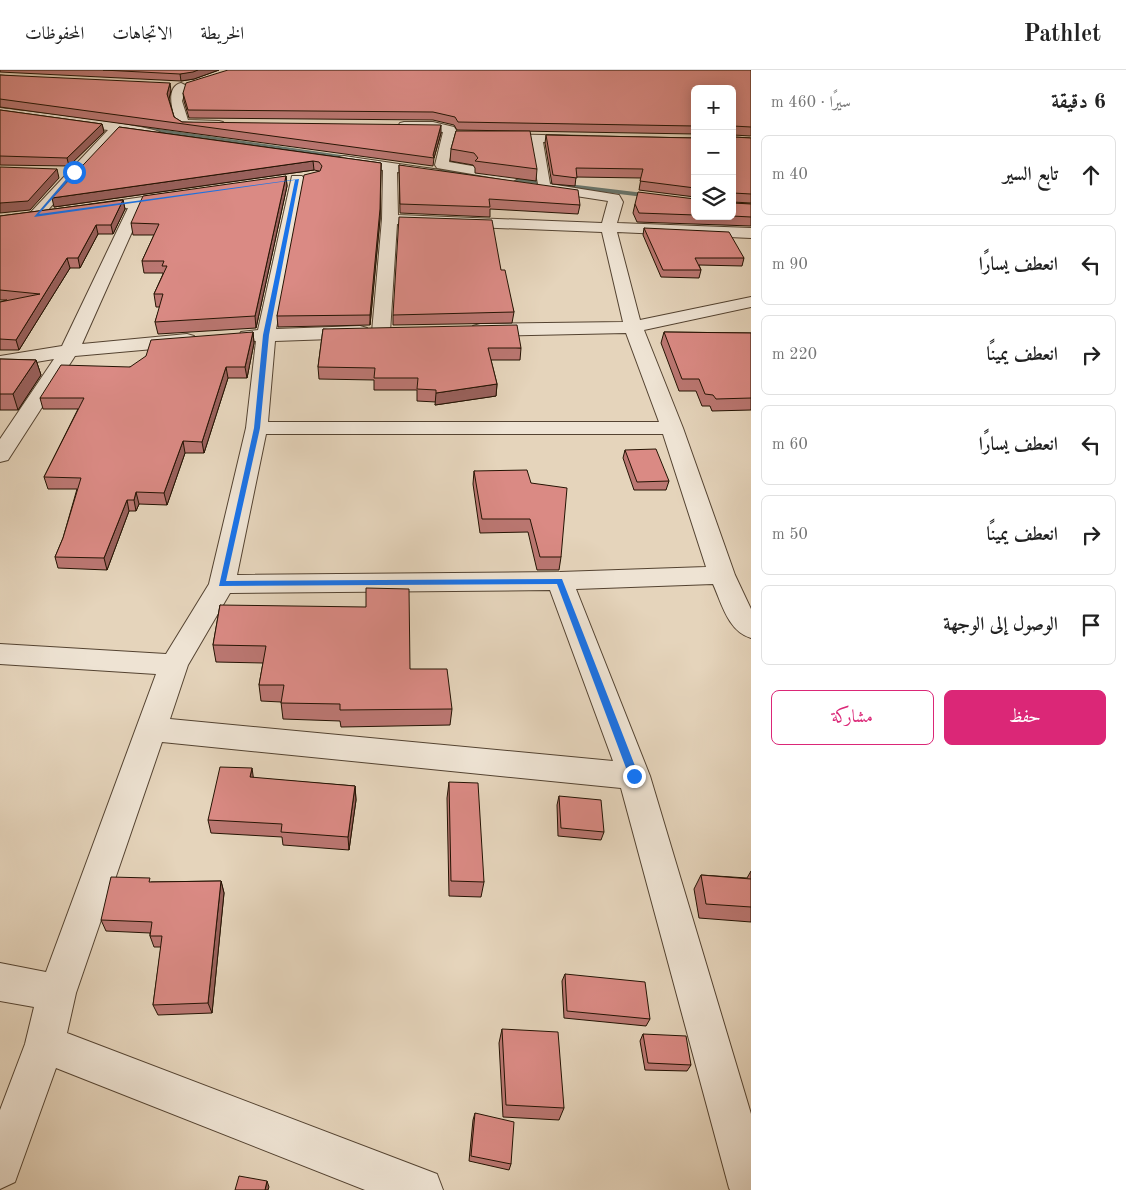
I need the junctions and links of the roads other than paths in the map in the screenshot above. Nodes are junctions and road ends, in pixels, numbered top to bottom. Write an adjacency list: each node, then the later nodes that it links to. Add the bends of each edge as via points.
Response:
1 (182, 86): 3 (street, via 176,101 183,124)
2 (0, 112): 5 (street)
3 (237, 125)
4 (393, 126): 16 (street, via 450,130 454,136 441,164 445,166)
5 (119, 127): 6 (street); 13 (street)
6 (164, 134)
7 (478, 137): 8 (street)
8 (536, 139): 9 (street); 16 (street)
9 (596, 140)
10 (333, 159): 11 (street)
11 (390, 167): 14 (street); 24 (street); 25 (street, via 614,198 616,202)
12 (56, 171): 13 (street)
13 (74, 172): 22 (street)
14 (334, 174)
15 (297, 179): 32 (street)
16 (544, 182): 18 (street)
17 (194, 194): 19 (street)
18 (629, 195)
19 (138, 202): 20 (street); 35 (street)
20 (73, 211)
21 (54, 214): 22 (street)
22 (35, 216): 23 (street)
23 (18, 218)
24 (390, 219): 25 (street); 30 (street)
25 (608, 226): 26 (street); 28 (street)
26 (751, 233)
27 (751, 302): 28 (street)
28 (633, 327): 29 (street); 38 (street)
29 (459, 330)
30 (381, 332): 31 (street); 32 (street)
31 (401, 332)
32 (266, 335): 33 (street); 37 (street)
33 (226, 337)
34 (206, 339): 35 (street)
35 (69, 351): 36 (street); 39 (street)
36 (0, 362)
37 (257, 428): 38 (street); 42 (street)
38 (672, 428): 40 (street)
39 (0, 456)
40 (722, 574): 41 (street); 43 (street, via 743,621)
41 (560, 581): 42 (street); 47 (street)
42 (222, 584): 45 (street)
43 (751, 628)
44 (0, 654): 45 (street)
45 (174, 666): 46 (street)
46 (153, 729): 47 (street); 49 (street)
47 (634, 776): 52 (street)
48 (0, 982): 49 (street)
49 (57, 993): 50 (street)
50 (45, 1044): 51 (street); 53 (street)
51 (0, 1167)
52 (751, 1188)
53 (422, 1190)

